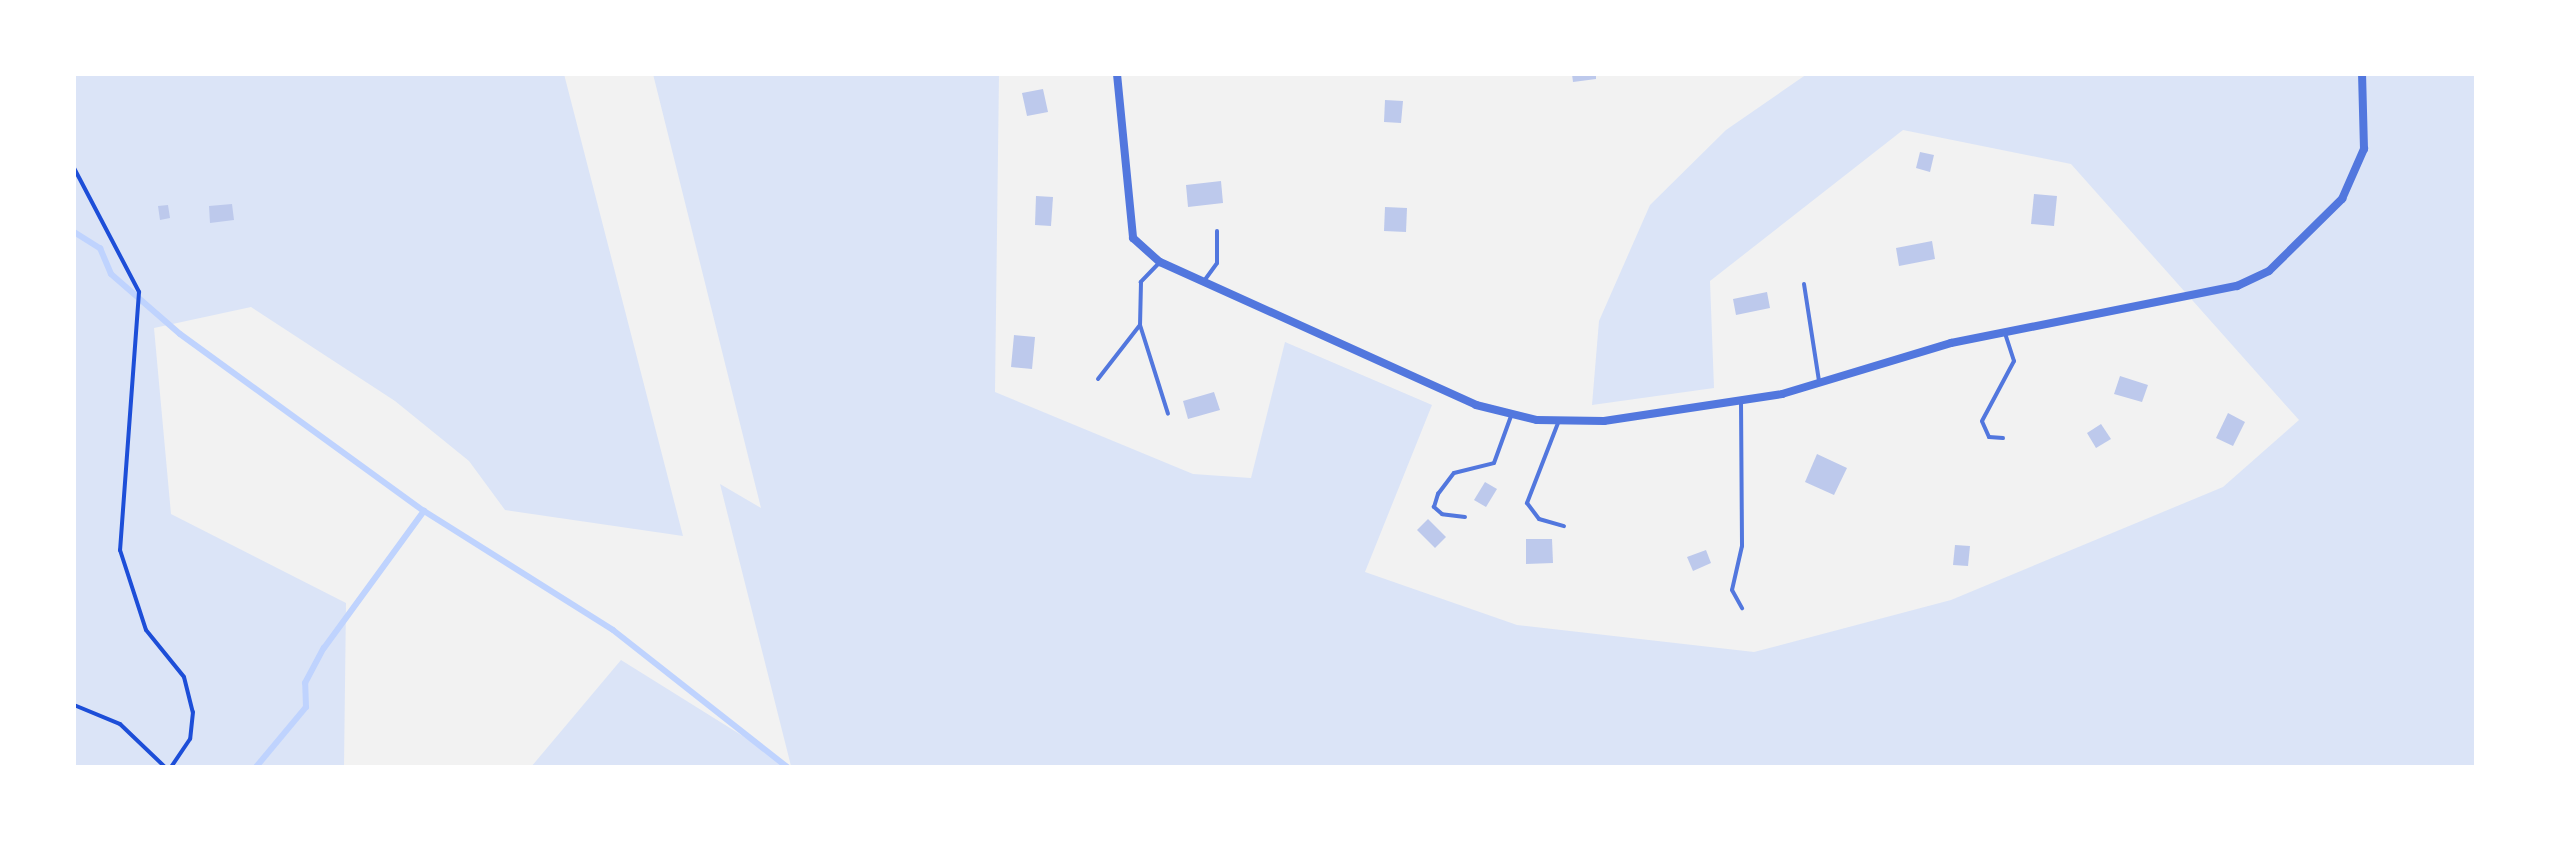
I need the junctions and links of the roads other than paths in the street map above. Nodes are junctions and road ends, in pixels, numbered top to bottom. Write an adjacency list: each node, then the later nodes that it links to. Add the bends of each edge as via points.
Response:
1 (1117, 74): 4 (street, via 1133,238)
2 (2362, 74): 8 (street, via 2367,107 2358,170 2315,231 2269,271 2237,286)
3 (1217, 231): 5 (lane, via 1217,263)
4 (1160, 262): 5 (street); 7 (lane, via 1141,282)
5 (1202, 283): 13 (street, via 1370,362)
6 (1804, 284): 10 (lane)
7 (1140, 325): 9 (lane); 12 (lane)
8 (2004, 331): 10 (street); 15 (lane, via 2014,361 1982,421 1989,437)
9 (1098, 379)
10 (1819, 383): 11 (street)
11 (1741, 401): 14 (street); 18 (lane, via 1742,546 1732,590)
12 (1168, 414)
13 (1511, 414): 14 (street); 16 (lane, via 1494,463 1454,473 1438,494 1434,507 1442,514)
14 (1559, 420): 17 (lane, via 1527,503 1539,519)
15 (2003, 438)
16 (1465, 517)
17 (1564, 526)
18 (1742, 608)

